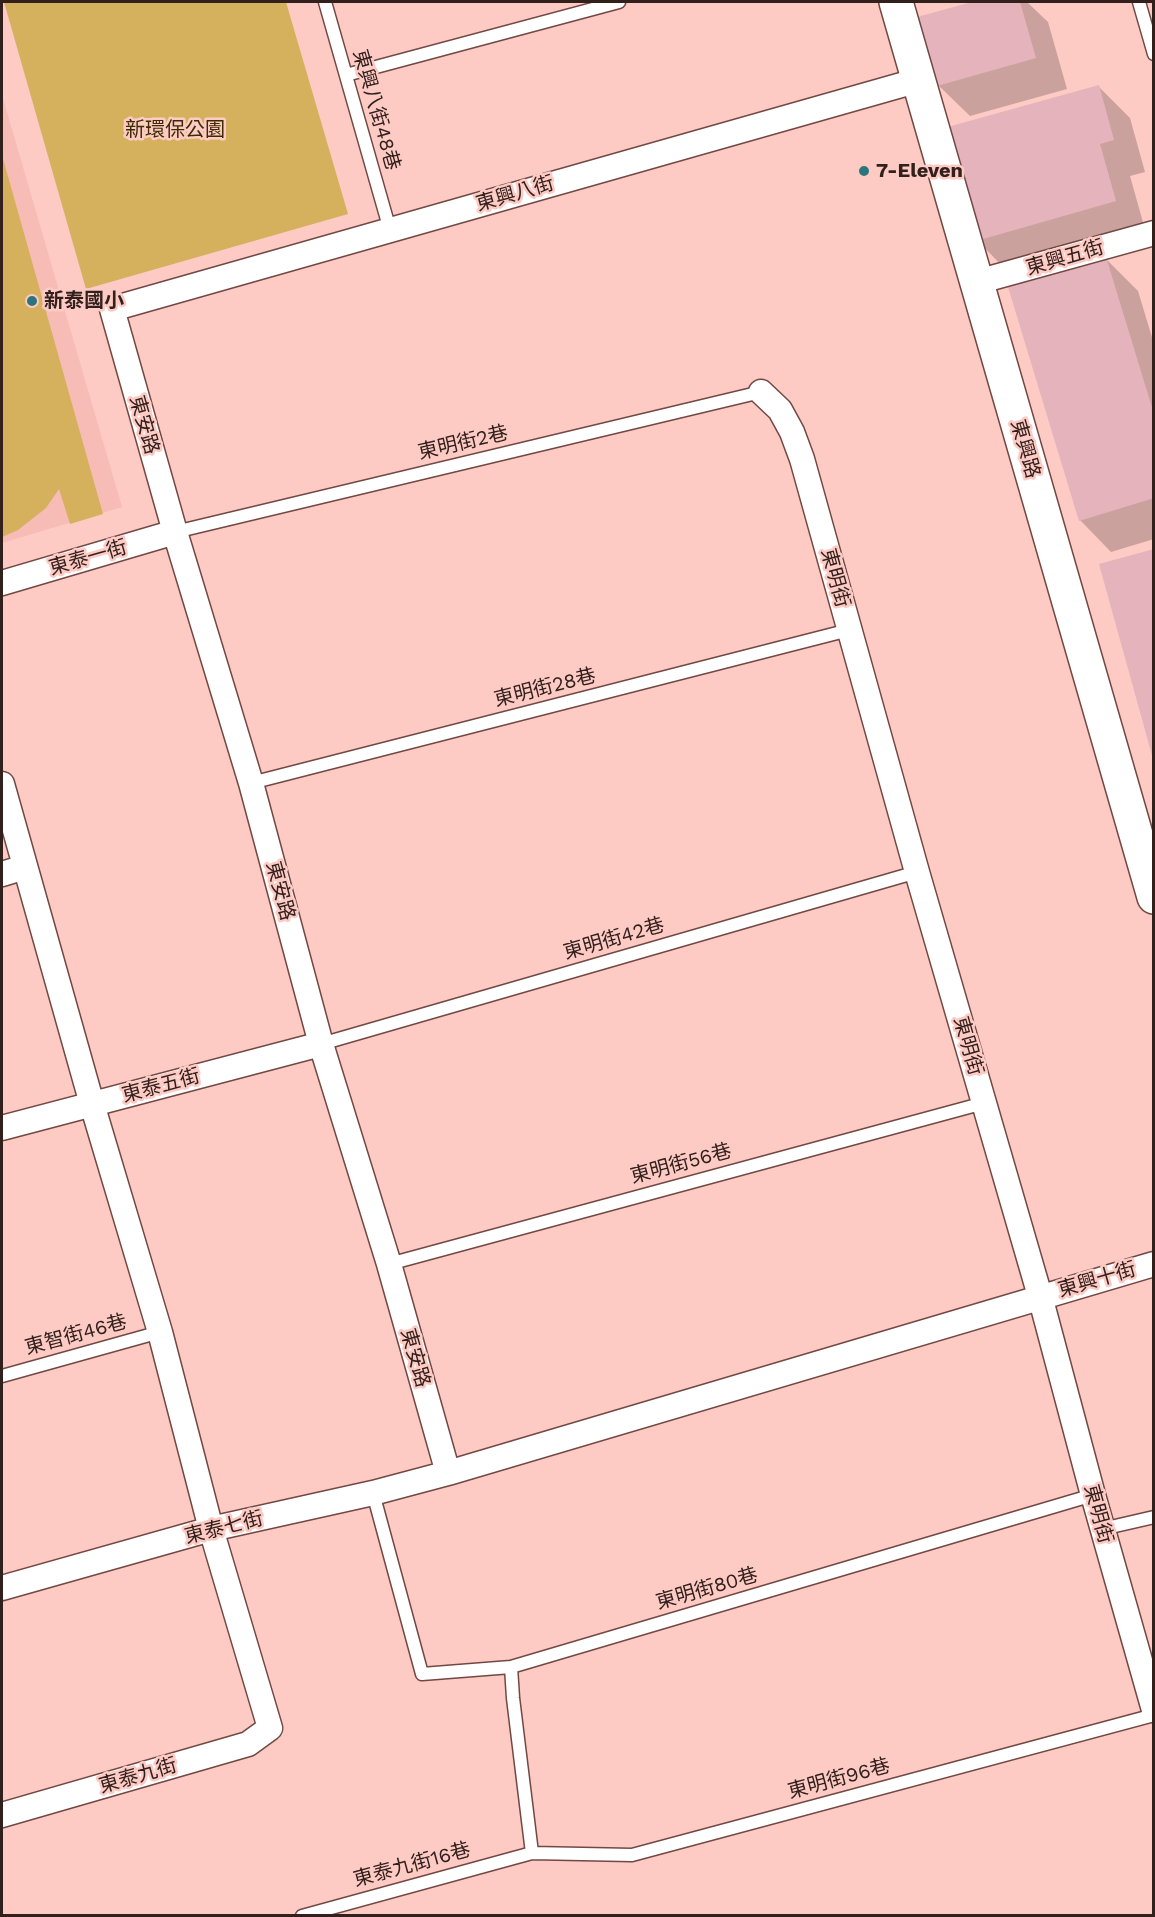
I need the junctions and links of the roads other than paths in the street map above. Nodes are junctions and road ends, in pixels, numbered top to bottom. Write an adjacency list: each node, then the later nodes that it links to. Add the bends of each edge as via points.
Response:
1 (325, 2): 6 (lane, 東興八街48巷)
2 (896, 2): 7 (street, 東興路)
3 (1139, 2): 5 (lane)
4 (616, 3): 6 (lane)
5 (1154, 54)
6 (346, 75): 8 (lane, 東興八街48巷)
7 (919, 80): 8 (street, 東興八街); 10 (street, 東興路)
8 (390, 230): 11 (street, 東興八街)
9 (1154, 233): 10 (street, 東興五街)
10 (977, 282): 21 (street, 東興路)
11 (112, 309): 13 (street, 東安路)
12 (761, 392): 13 (lane, 東明街2巷); 15 (street, 東明街, via 780,410 802,459)
13 (175, 532): 14 (street, 東泰一街); 16 (street, 東安路)
14 (2, 583)
15 (849, 630): 16 (lane, 東明街28巷); 19 (street, 東明街)
16 (251, 783): 22 (street, 東安路)
17 (2, 784): 18 (street)
18 (25, 867): 20 (street); 24 (street)
19 (917, 872): 22 (lane, 東明街42巷); 23 (street, 東明街)
20 (2, 874)
21 (1154, 897)
22 (321, 1044): 24 (street, 東泰五街); 26 (street, 東安路)
23 (984, 1103): 26 (lane, 東明街56巷); 28 (street, 東明街)
24 (92, 1104): 25 (street, 東泰五街); 29 (street)
25 (2, 1128)
26 (388, 1264): 31 (street, 東安路)
27 (1154, 1264): 28 (street, 東興十街)
28 (1040, 1296): 31 (street, 東興十街); 33 (street, 東明街)
29 (160, 1332): 30 (lane, 東智街46巷); 35 (street)
30 (2, 1376)
31 (448, 1473): 32 (street, 東泰七街)
32 (374, 1493): 35 (street, 東泰七街); 38 (lane, 東明街80巷, via 422,1674)
33 (1093, 1496): 36 (street, 東明街); 38 (lane, 東明街80巷)
34 (1154, 1516): 36 (lane)
35 (211, 1529): 37 (street, 東泰七街); 40 (street, 東泰九街, via 270,1728 248,1744)
36 (1102, 1529): 39 (street, 東明街)
37 (2, 1588)
38 (511, 1667): 41 (lane)
39 (1154, 1712): 41 (lane, 東明街96巷, via 632,1855)
40 (2, 1815)
41 (532, 1853): 42 (lane, 東泰九街16巷)
42 (302, 1916)

